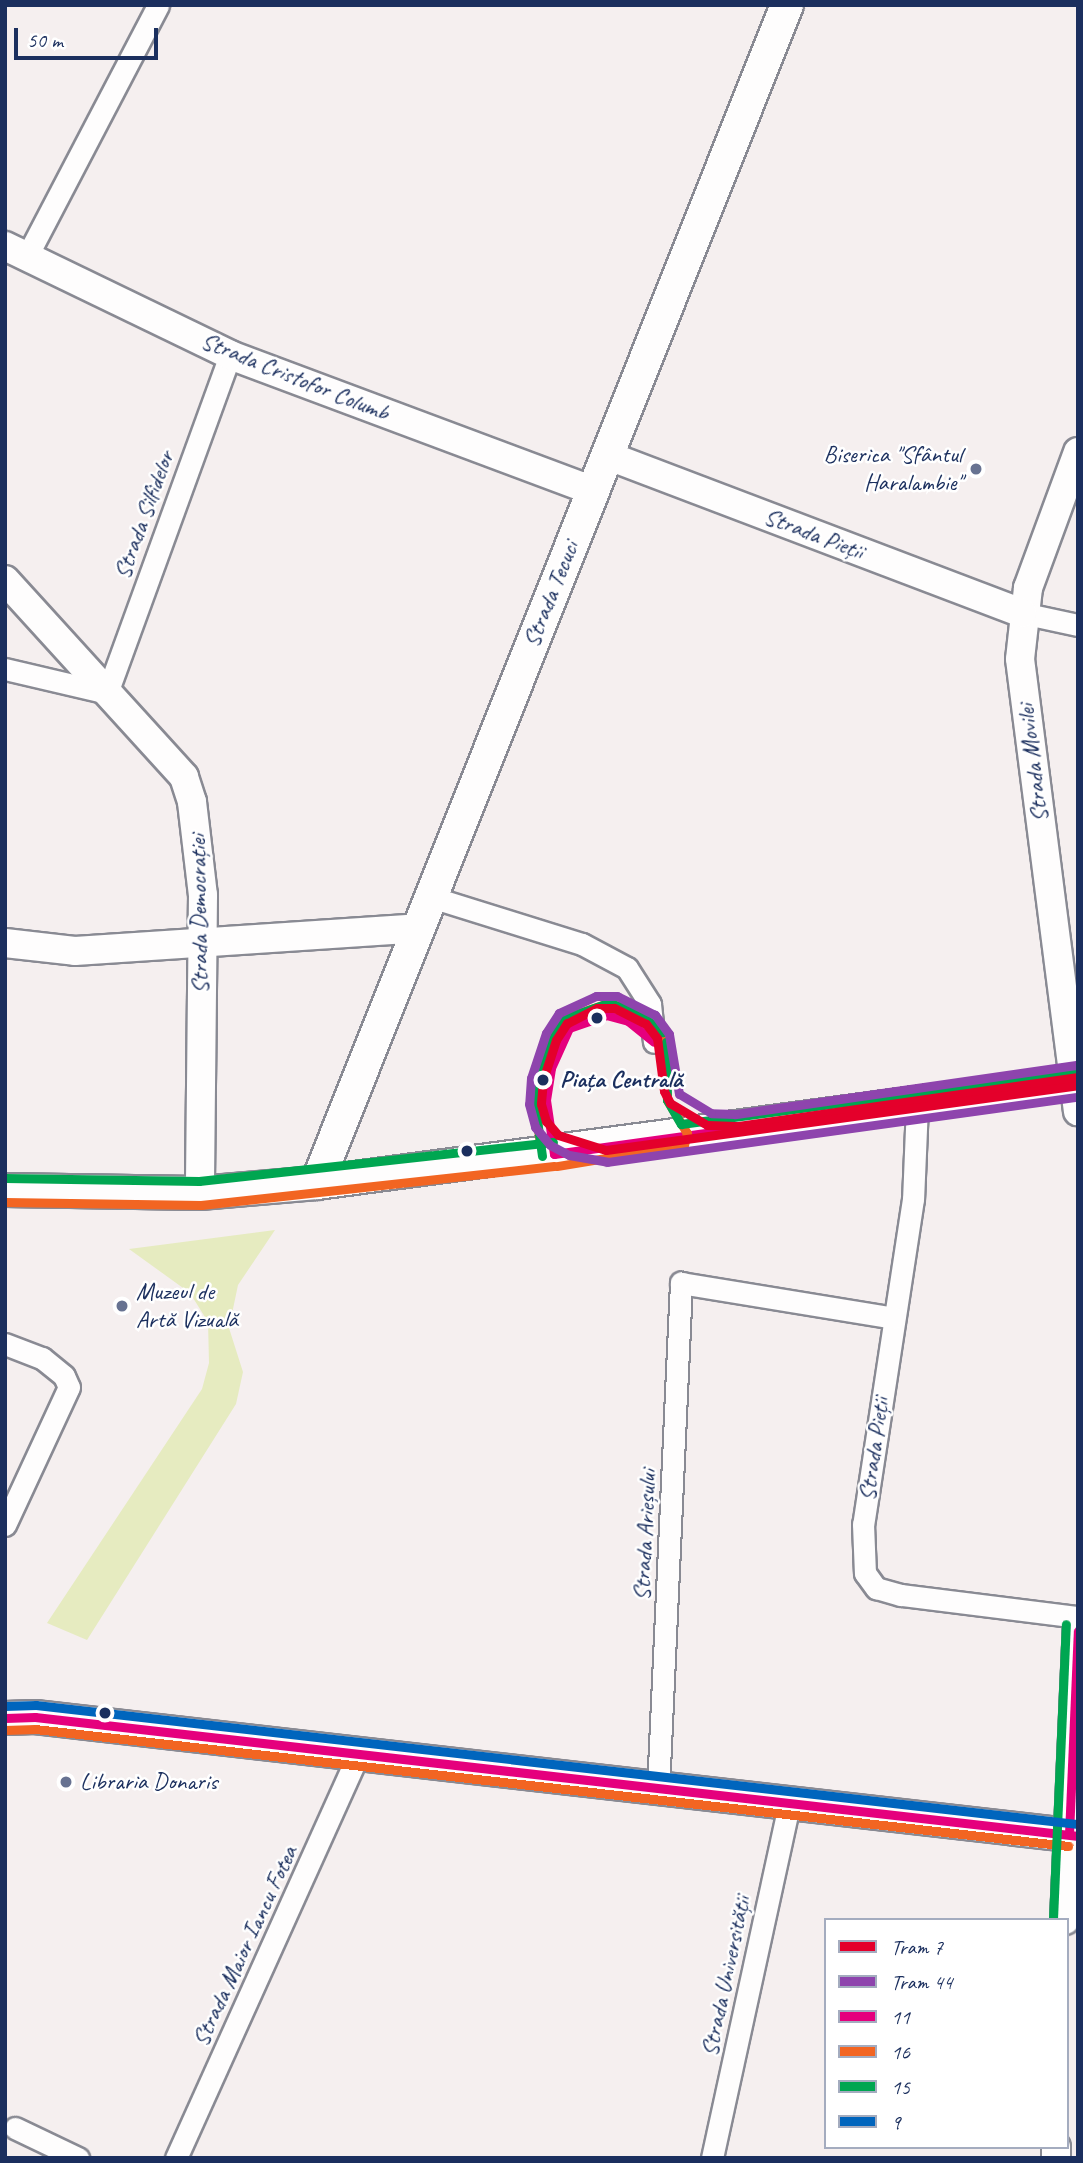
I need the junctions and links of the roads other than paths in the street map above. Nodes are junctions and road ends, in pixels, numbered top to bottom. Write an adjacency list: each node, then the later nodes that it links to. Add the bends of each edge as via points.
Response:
1 (158, 5): 3 (street)
2 (787, 5): 6 (main road, Strada Tecuci)
3 (16, 251): 4 (street, Strada Cristofor Columb)
4 (230, 355): 7 (street, Strada Cristofor Columb); 12 (street, Strada Silfidelor)
5 (1078, 453): 9 (street, Strada Movilei)
6 (606, 455): 7 (main road, Strada Tecuci); 9 (street, Strada Pieții)
7 (592, 490): 13 (main road, Strada Tecuci)
8 (5, 580): 12 (street, Strada Democrației)
9 (1022, 613): 10 (street); 18 (street, Strada Movilei, via 1020,659)
10 (1078, 625)
11 (5, 669): 12 (street)
12 (107, 693): 15 (street, Strada Democrației, via 184,777 198,827)
13 (431, 897): 14 (main road, Strada Tecuci); 17 (street, via 582,944 627,968 650,1004)
14 (418, 928): 15 (street); 20 (main road, Strada Tecuci)
15 (203, 942): 16 (street, via 75,951); 22 (street, Strada Democrației)
16 (5, 943)
17 (654, 1042)
18 (1076, 1091): 19 (main road)
19 (917, 1105): 20 (main road); 23 (street, Strada Pieții, via 913,1199)
20 (317, 1183): 22 (main road)
21 (5, 1190): 22 (main road)
22 (200, 1193)
23 (894, 1318): 26 (street, Strada Pieții, via 862,1532 862,1559 869,1581 901,1595); 30 (street, Strada Arieșului, via 681,1283)
24 (5, 1344): 25 (street, via 42,1359 64,1376 69,1387)
25 (5, 1525)
26 (1078, 1617)
27 (1078, 1625): 32 (street)
28 (5, 1718): 29 (main road, via 35,1717)
29 (358, 1755): 30 (main road); 36 (street, Strada Maior Iancu Fotea)
30 (658, 1790): 31 (main road)
31 (789, 1805): 32 (main road); 37 (street, Strada Universității)
32 (1073, 1835): 33 (street)
33 (1065, 1918)
34 (15, 2128): 35 (street)
35 (78, 2158)
36 (176, 2158)
37 (712, 2158)

